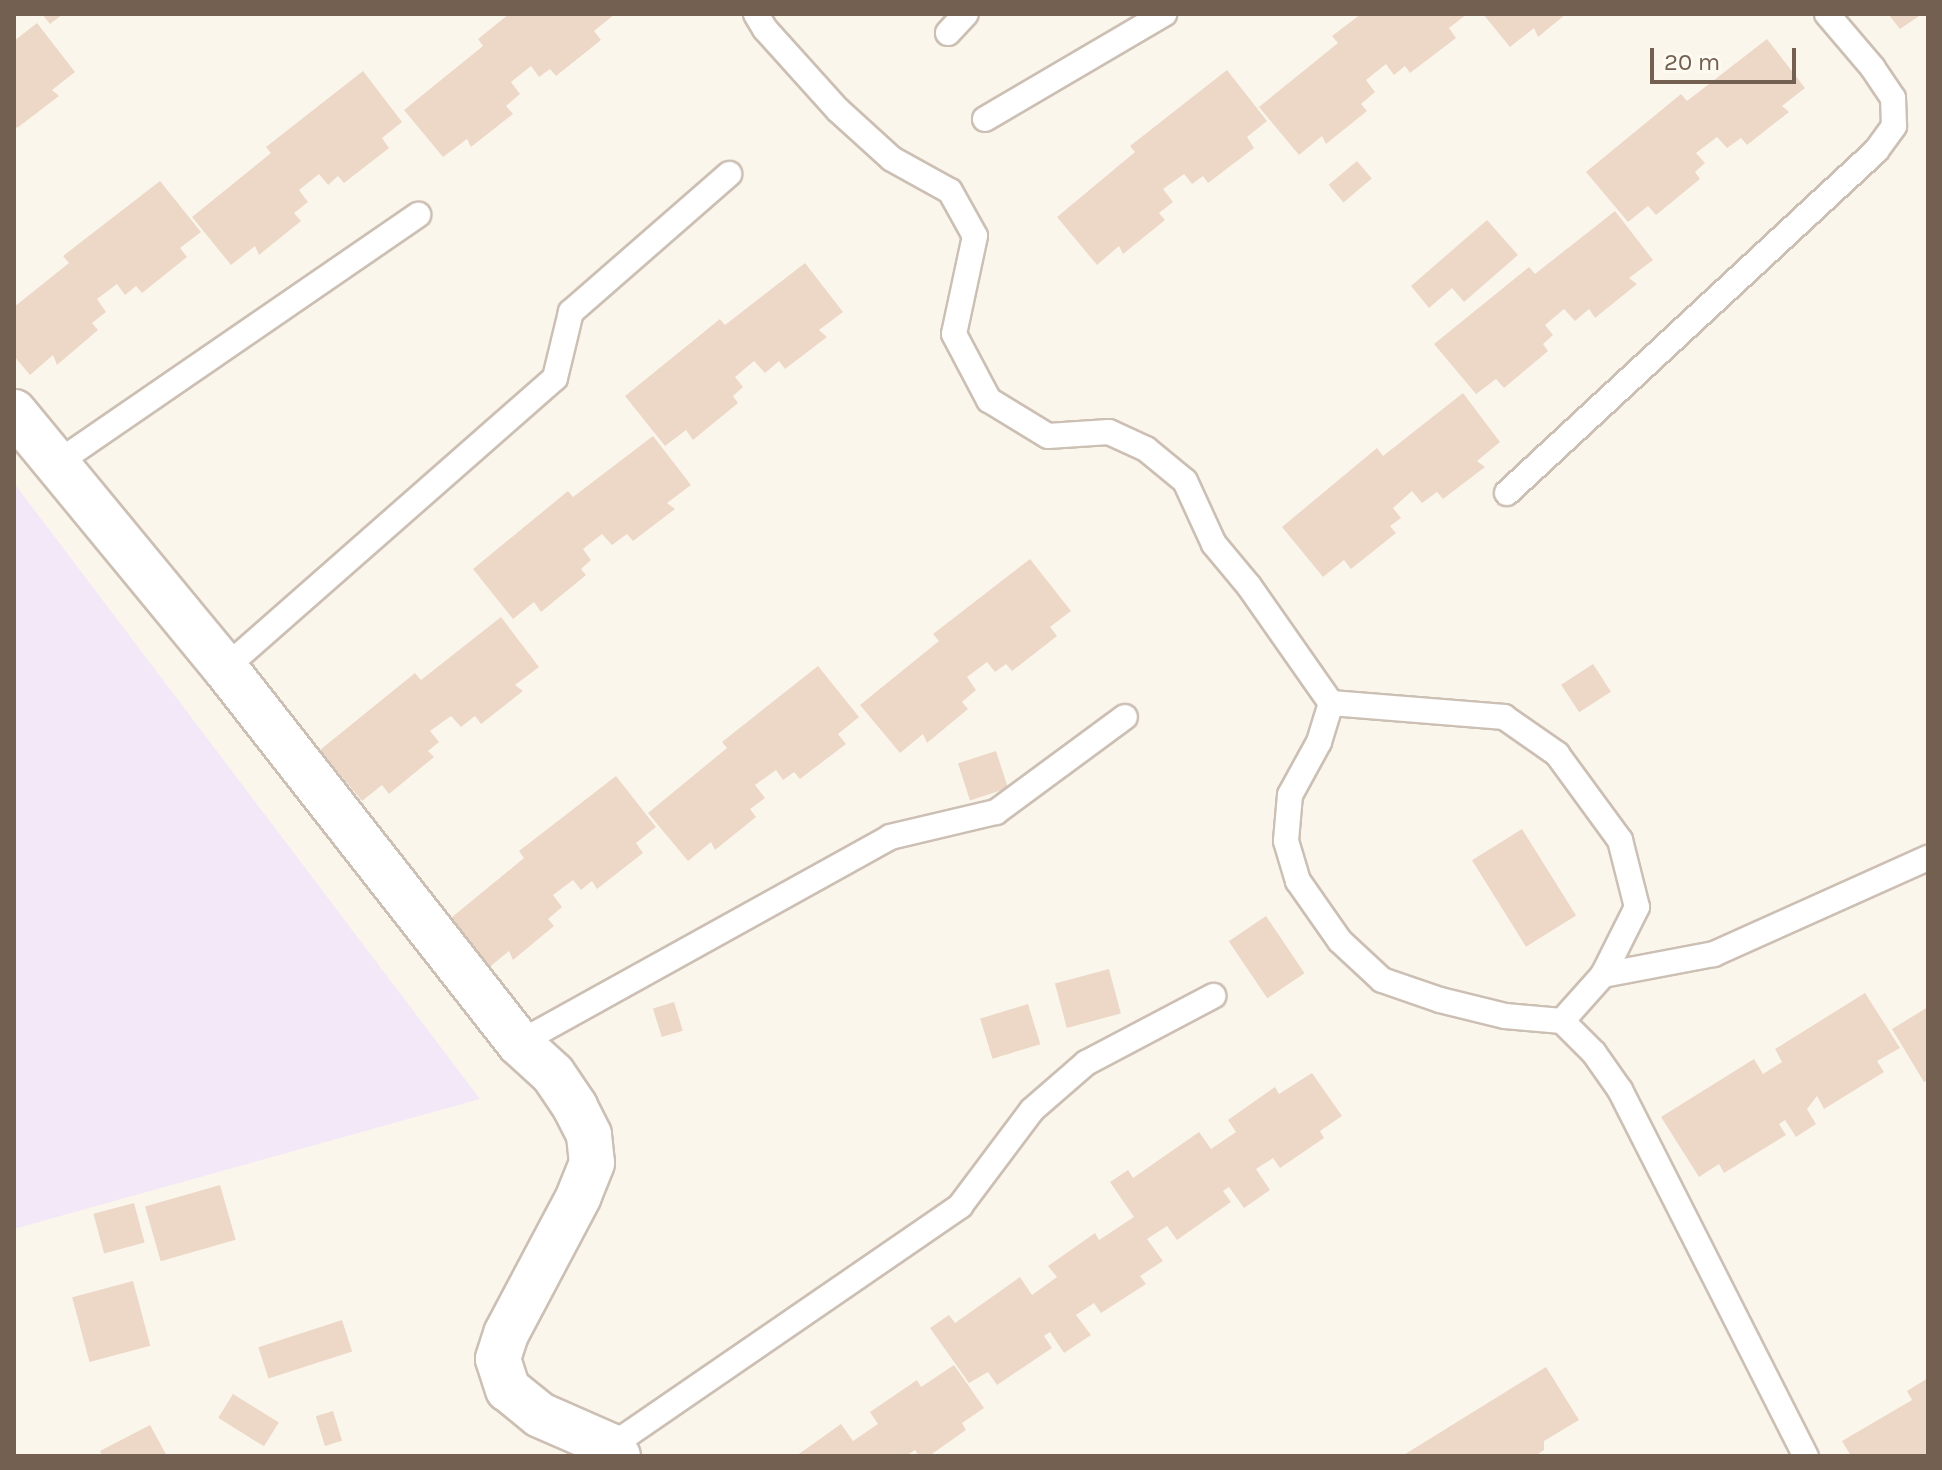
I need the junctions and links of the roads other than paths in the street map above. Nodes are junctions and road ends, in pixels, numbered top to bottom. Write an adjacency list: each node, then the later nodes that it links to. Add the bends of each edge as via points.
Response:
1 (756, 14): 13 (lane, via 838,110 892,159 950,191 975,236 954,334 989,400 1048,436 1109,432 1146,449 1185,481 1214,544)
2 (966, 14): 5 (lane)
3 (1164, 14): 6 (lane)
4 (1827, 14): 11 (lane, via 1893,98 1894,126 1876,151)
5 (948, 33)
6 (985, 119)
7 (729, 174): 12 (lane, via 571,312 555,378)
8 (418, 215): 10 (lane)
9 (14, 412): 10 (street)
10 (54, 465): 12 (street)
11 (1507, 493)
12 (225, 668): 19 (street)
13 (1331, 703): 16 (lane, via 1504,717 1557,754 1620,840 1637,907); 18 (lane, via 1319,742 1290,795 1286,841 1298,881 1340,941 1382,980 1505,1016)
14 (1125, 717): 19 (lane, via 996,812 890,837)
15 (1928, 858): 16 (lane, via 1714,954)
16 (1603, 975): 18 (lane)
17 (1213, 996): 20 (lane, via 1086,1063 1032,1110 960,1206)
18 (1562, 1021): 21 (lane, via 1620,1090)
19 (519, 1043): 20 (street, via 553,1074 575,1107 589,1135 592,1163 498,1359 508,1389 540,1415)
20 (614, 1451)
21 (1806, 1456)

